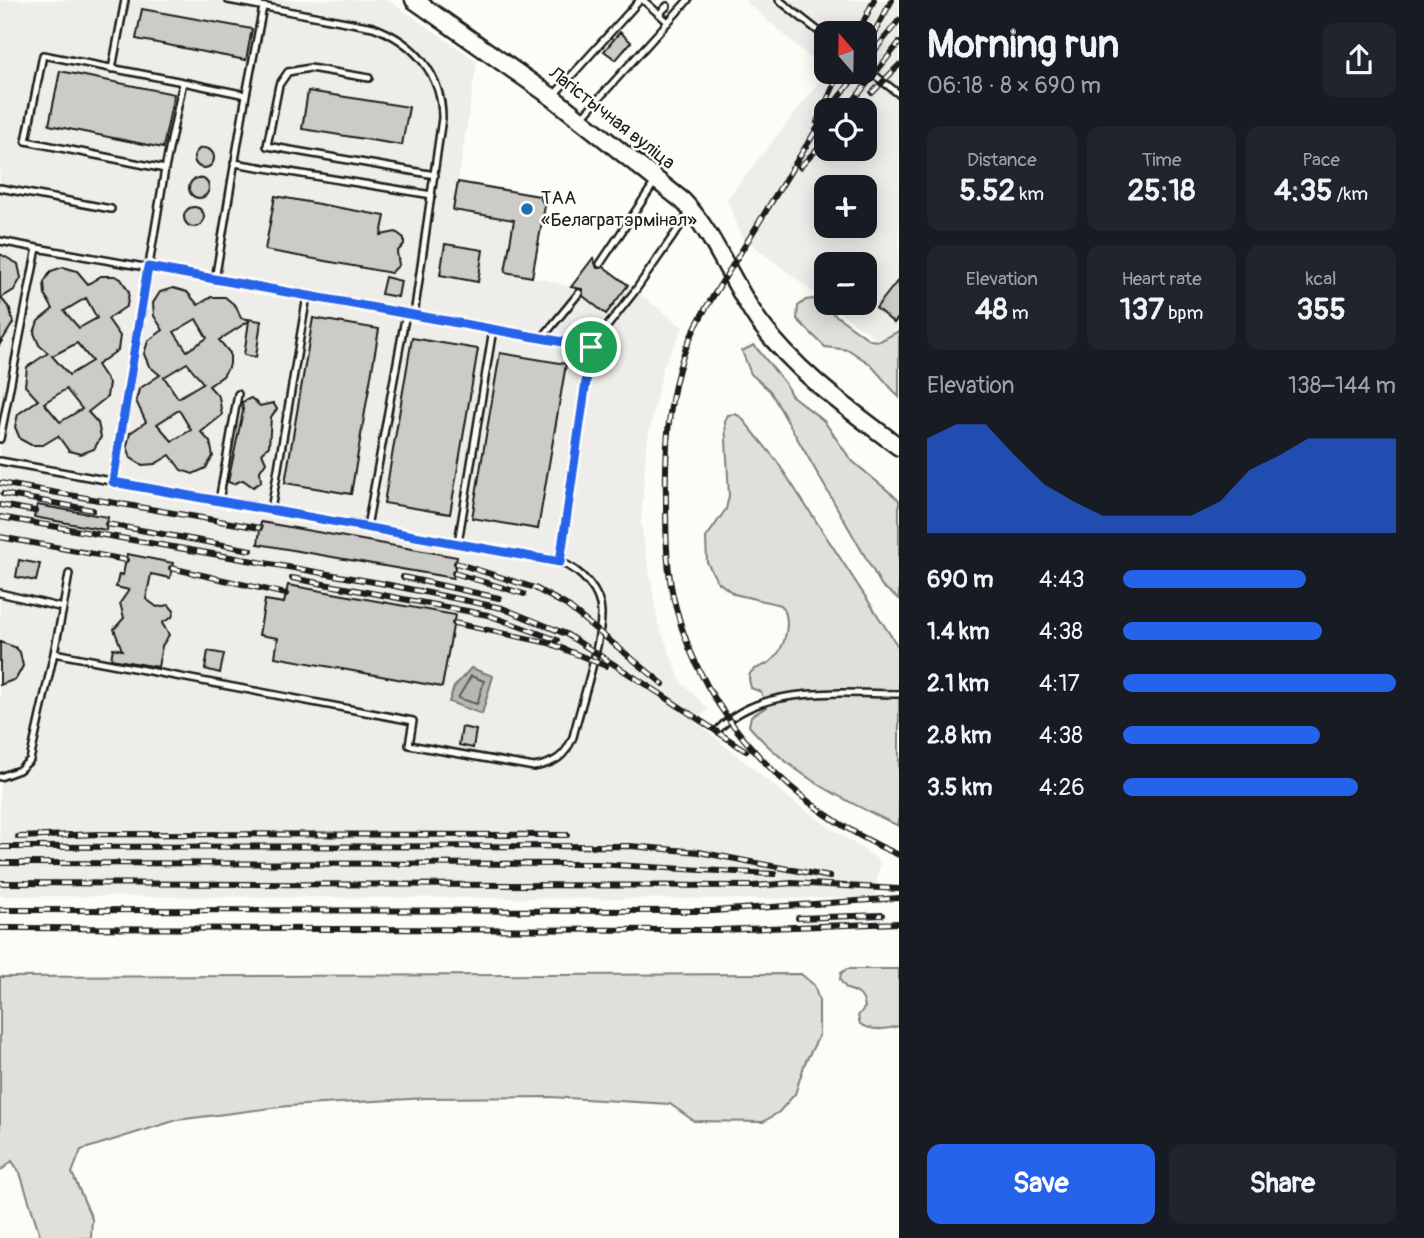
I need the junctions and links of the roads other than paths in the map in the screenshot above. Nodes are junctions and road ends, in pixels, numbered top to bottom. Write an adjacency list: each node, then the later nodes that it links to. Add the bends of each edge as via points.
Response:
1 (125, 0): 12 (lane)
2 (228, 0): 7 (lane)
3 (414, 0): 18 (street, Лагістычная вуліца)
4 (642, 0): 9 (lane); 18 (lane)
5 (688, 0): 10 (lane)
6 (779, 0): 11 (lane)
7 (263, 6): 16 (lane); 22 (lane, via 373,27 414,50 432,74 442,104)
8 (667, 6): 9 (lane)
9 (659, 14): 10 (lane)
10 (668, 22): 19 (lane)
11 (814, 28)
12 (112, 69): 15 (lane); 21 (lane, via 43,55 26,141)
13 (877, 77): 17 (lane)
14 (369, 78): 22 (lane, via 310,68 288,72 278,85 267,146)
15 (183, 82): 16 (lane); 21 (lane)
16 (246, 94): 20 (lane)
17 (899, 94)
18 (552, 97): 19 (street, Лагістычная вуліца)
19 (581, 119): 23 (street, Лагістычная вуліца)
20 (234, 163): 25 (lane); 32 (lane)
21 (165, 169): 31 (lane)
22 (435, 174): 25 (lane)
23 (657, 179): 27 (street, Лагістычная вуліца); 30 (lane)
24 (0, 188): 26 (lane)
25 (432, 195): 36 (lane)
26 (111, 209)
27 (691, 209): 39 (lane); 42 (street, Лагістычная вуліца, via 781,350 808,377)
28 (0, 241): 29 (lane)
29 (37, 248): 31 (lane); 41 (lane)
30 (600, 264)
31 (148, 267): 32 (lane); 44 (lane)
32 (215, 279): 34 (lane)
33 (579, 293): 38 (lane)
34 (307, 296): 35 (lane); 46 (lane)
35 (406, 313): 36 (lane); 47 (lane)
36 (414, 315): 37 (lane)
37 (493, 329): 38 (lane); 48 (lane)
38 (542, 338): 39 (lane)
39 (591, 347): 49 (lane)
40 (237, 394): 45 (lane)
41 (0, 439)
42 (899, 447)
43 (0, 461): 44 (lane)
44 (113, 482): 45 (lane)
45 (219, 500): 46 (lane)
46 (271, 510): 47 (lane)
47 (367, 527): 48 (lane)
48 (458, 543): 49 (lane)
49 (560, 562): 53 (lane, via 571,566 595,590 601,614 566,753 534,767 409,745 413,721)
50 (69, 574): 52 (lane)
51 (0, 593): 52 (lane)
52 (63, 608): 53 (lane)
53 (54, 653): 56 (lane, via 30,760 19,771)
54 (899, 694): 55 (lane, via 812,695 764,702 729,719)
55 (718, 730)
56 (0, 777)

